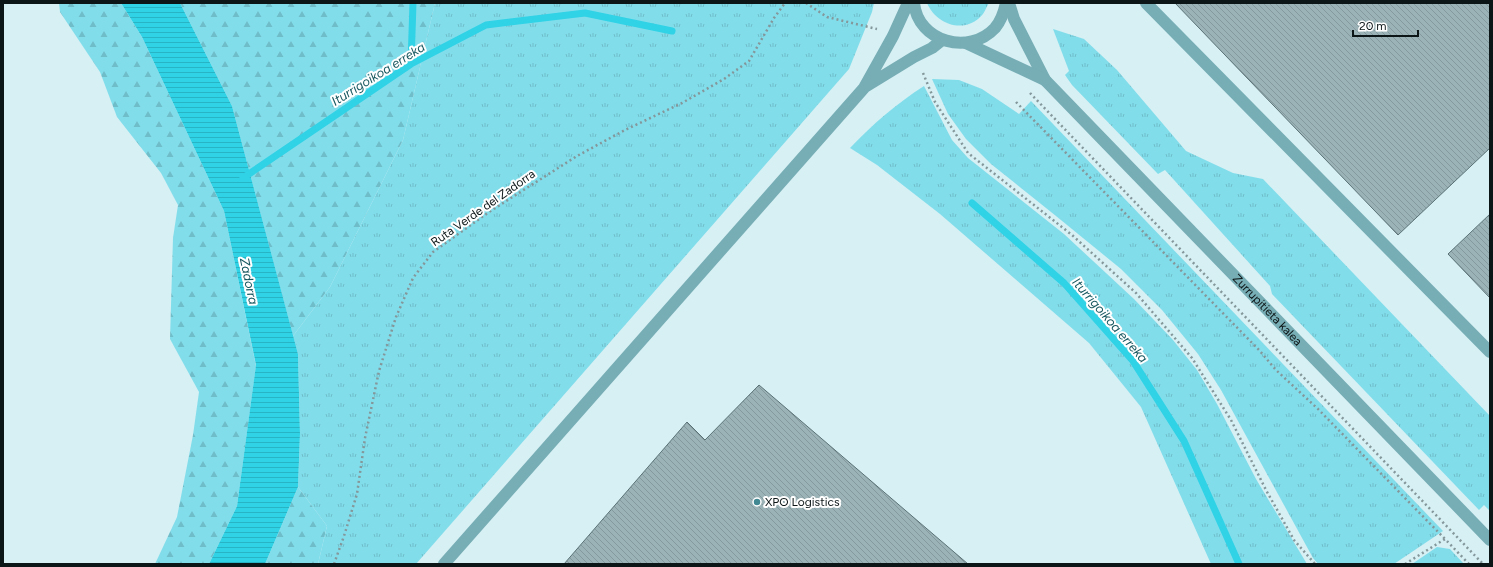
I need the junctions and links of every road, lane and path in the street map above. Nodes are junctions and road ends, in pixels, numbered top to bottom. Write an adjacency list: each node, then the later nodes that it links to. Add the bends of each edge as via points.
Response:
1 (786, 3): 18 (path, Ruta Verde del Zadorra, via 774,18 749,61 724,79 577,156 489,212 433,252 413,278 396,317 379,371 357,494)
2 (806, 3): 7 (path, via 827,17)
3 (908, 3): 12 (street)
4 (914, 3): 8 (street, via 920,22)
5 (1008, 3): 9 (street, via 995,28 982,38); 11 (street, Zurrupitieta kalea)
6 (1146, 3): 15 (street)
7 (877, 29)
8 (942, 40): 9 (street); 12 (street)
9 (966, 43): 11 (street, Zurrupitieta kalea)
10 (923, 73): 20 (path, via 935,102 968,153 1072,235 1136,293 1192,358 1232,420 1294,540)
11 (1045, 80): 17 (street, Zurrupitieta kalea)
12 (864, 88): 19 (street)
13 (1029, 92): 23 (path)
14 (1016, 102): 16 (path, via 1276,370 1318,409)
15 (1490, 352)
16 (1446, 540): 21 (path); 22 (path)
17 (1490, 540)
18 (334, 564)
19 (444, 564)
20 (1315, 564)
21 (1405, 564)
22 (1469, 564)
23 (1483, 564)

